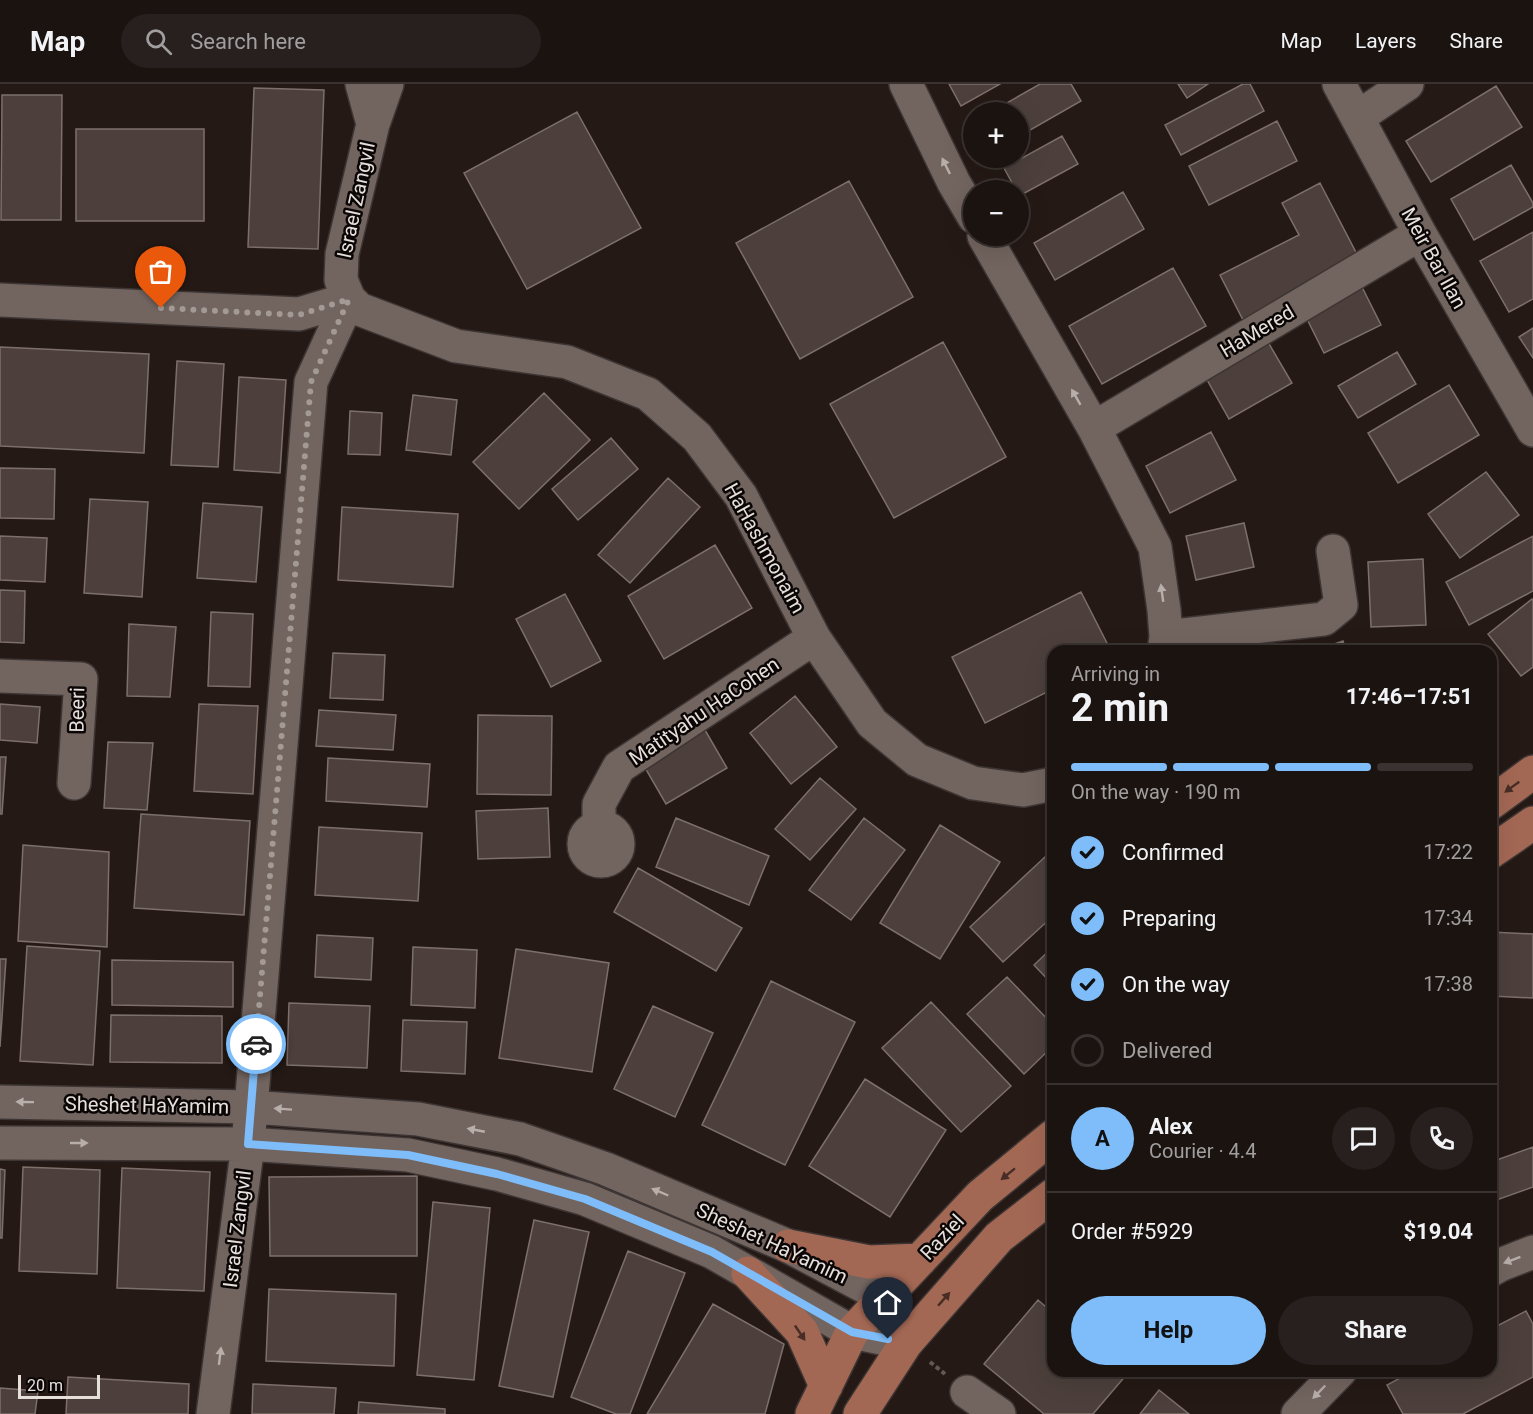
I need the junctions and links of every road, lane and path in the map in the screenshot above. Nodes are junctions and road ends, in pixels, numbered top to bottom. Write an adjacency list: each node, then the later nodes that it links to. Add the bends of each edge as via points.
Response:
1 (362, 84): 7 (street, Israel Zangvil)
2 (387, 84): 7 (street, Israel Zangvil)
3 (906, 84): 8 (street, one-way to 3)
4 (1339, 84): 6 (street, Meir Bar Ilan)
5 (1407, 84): 6 (street)
6 (1358, 117): 9 (street, Meir Bar Ilan)
7 (373, 124): 11 (street, Israel Zangvil, via 342,254 341,280)
8 (963, 198)
9 (1420, 234): 13 (street, HaMered); 14 (street, Meir Bar Ilan)
10 (990, 246): 13 (street, one-way to 10)
11 (349, 299): 12 (street, via 299,315); 16 (street, HaHashmonaim, via 359,309 456,346 567,362 648,394 697,437 741,496); 27 (street, Israel Zangvil, via 311,382)
12 (0, 300)
13 (1094, 428): 17 (street, one-way to 13, via 1155,547)
14 (1533, 430)
15 (1333, 550): 17 (street, via 1341,605 1324,619)
16 (814, 638): 21 (street, HaHashmonaim, via 872,723 916,760 974,783 1023,790); 24 (street, Matityahu HaCohen, via 619,767 599,804)
17 (1165, 644)
18 (0, 676): 20 (street, Beeri, via 81,679)
19 (1533, 772): 22 (main road, one-way to 22)
20 (74, 783)
21 (1047, 785)
22 (1497, 798)
23 (1533, 823): 25 (main road)
24 (599, 828)
25 (1497, 848)
26 (0, 1102): 27 (street, Sheshet HaYamim, one-way to 26)
27 (251, 1107): 30 (street, Israel Zangvil); 32 (street, Sheshet HaYamim, one-way to 27, via 606,1169 520,1139 418,1119)
28 (1047, 1141): 34 (main road, Raziel, one-way to 34, via 981,1196)
29 (0, 1143): 30 (street, Sheshet HaYamim, one-way to 30)
30 (248, 1144): 36 (street, Sheshet HaYamim, via 408,1155 497,1174 585,1199 712,1252); 43 (street, Israel Zangvil, one-way to 30)
31 (1047, 1200): 39 (main road, one-way to 31, via 999,1237)
32 (788, 1246): 34 (main road, via 869,1263); 37 (street, Sheshet HaYamim)
33 (1533, 1252): 35 (street, one-way to 35)
34 (920, 1260): 37 (main road, Raziel)
35 (1497, 1267)
36 (748, 1273): 38 (street, Sheshet HaYamim); 42 (main road, one-way to 42, via 802,1332)
37 (884, 1297): 38 (main road, Raziel); 39 (street)
38 (852, 1332): 39 (street, Sheshet HaYamim); 42 (main road, Raziel)
39 (906, 1343): 41 (path); 44 (main road)
40 (1334, 1377): 46 (street, one-way to 46)
41 (967, 1392): 45 (street)
42 (819, 1400)
43 (213, 1414)
44 (860, 1414)
45 (999, 1414)
46 (1298, 1414)

